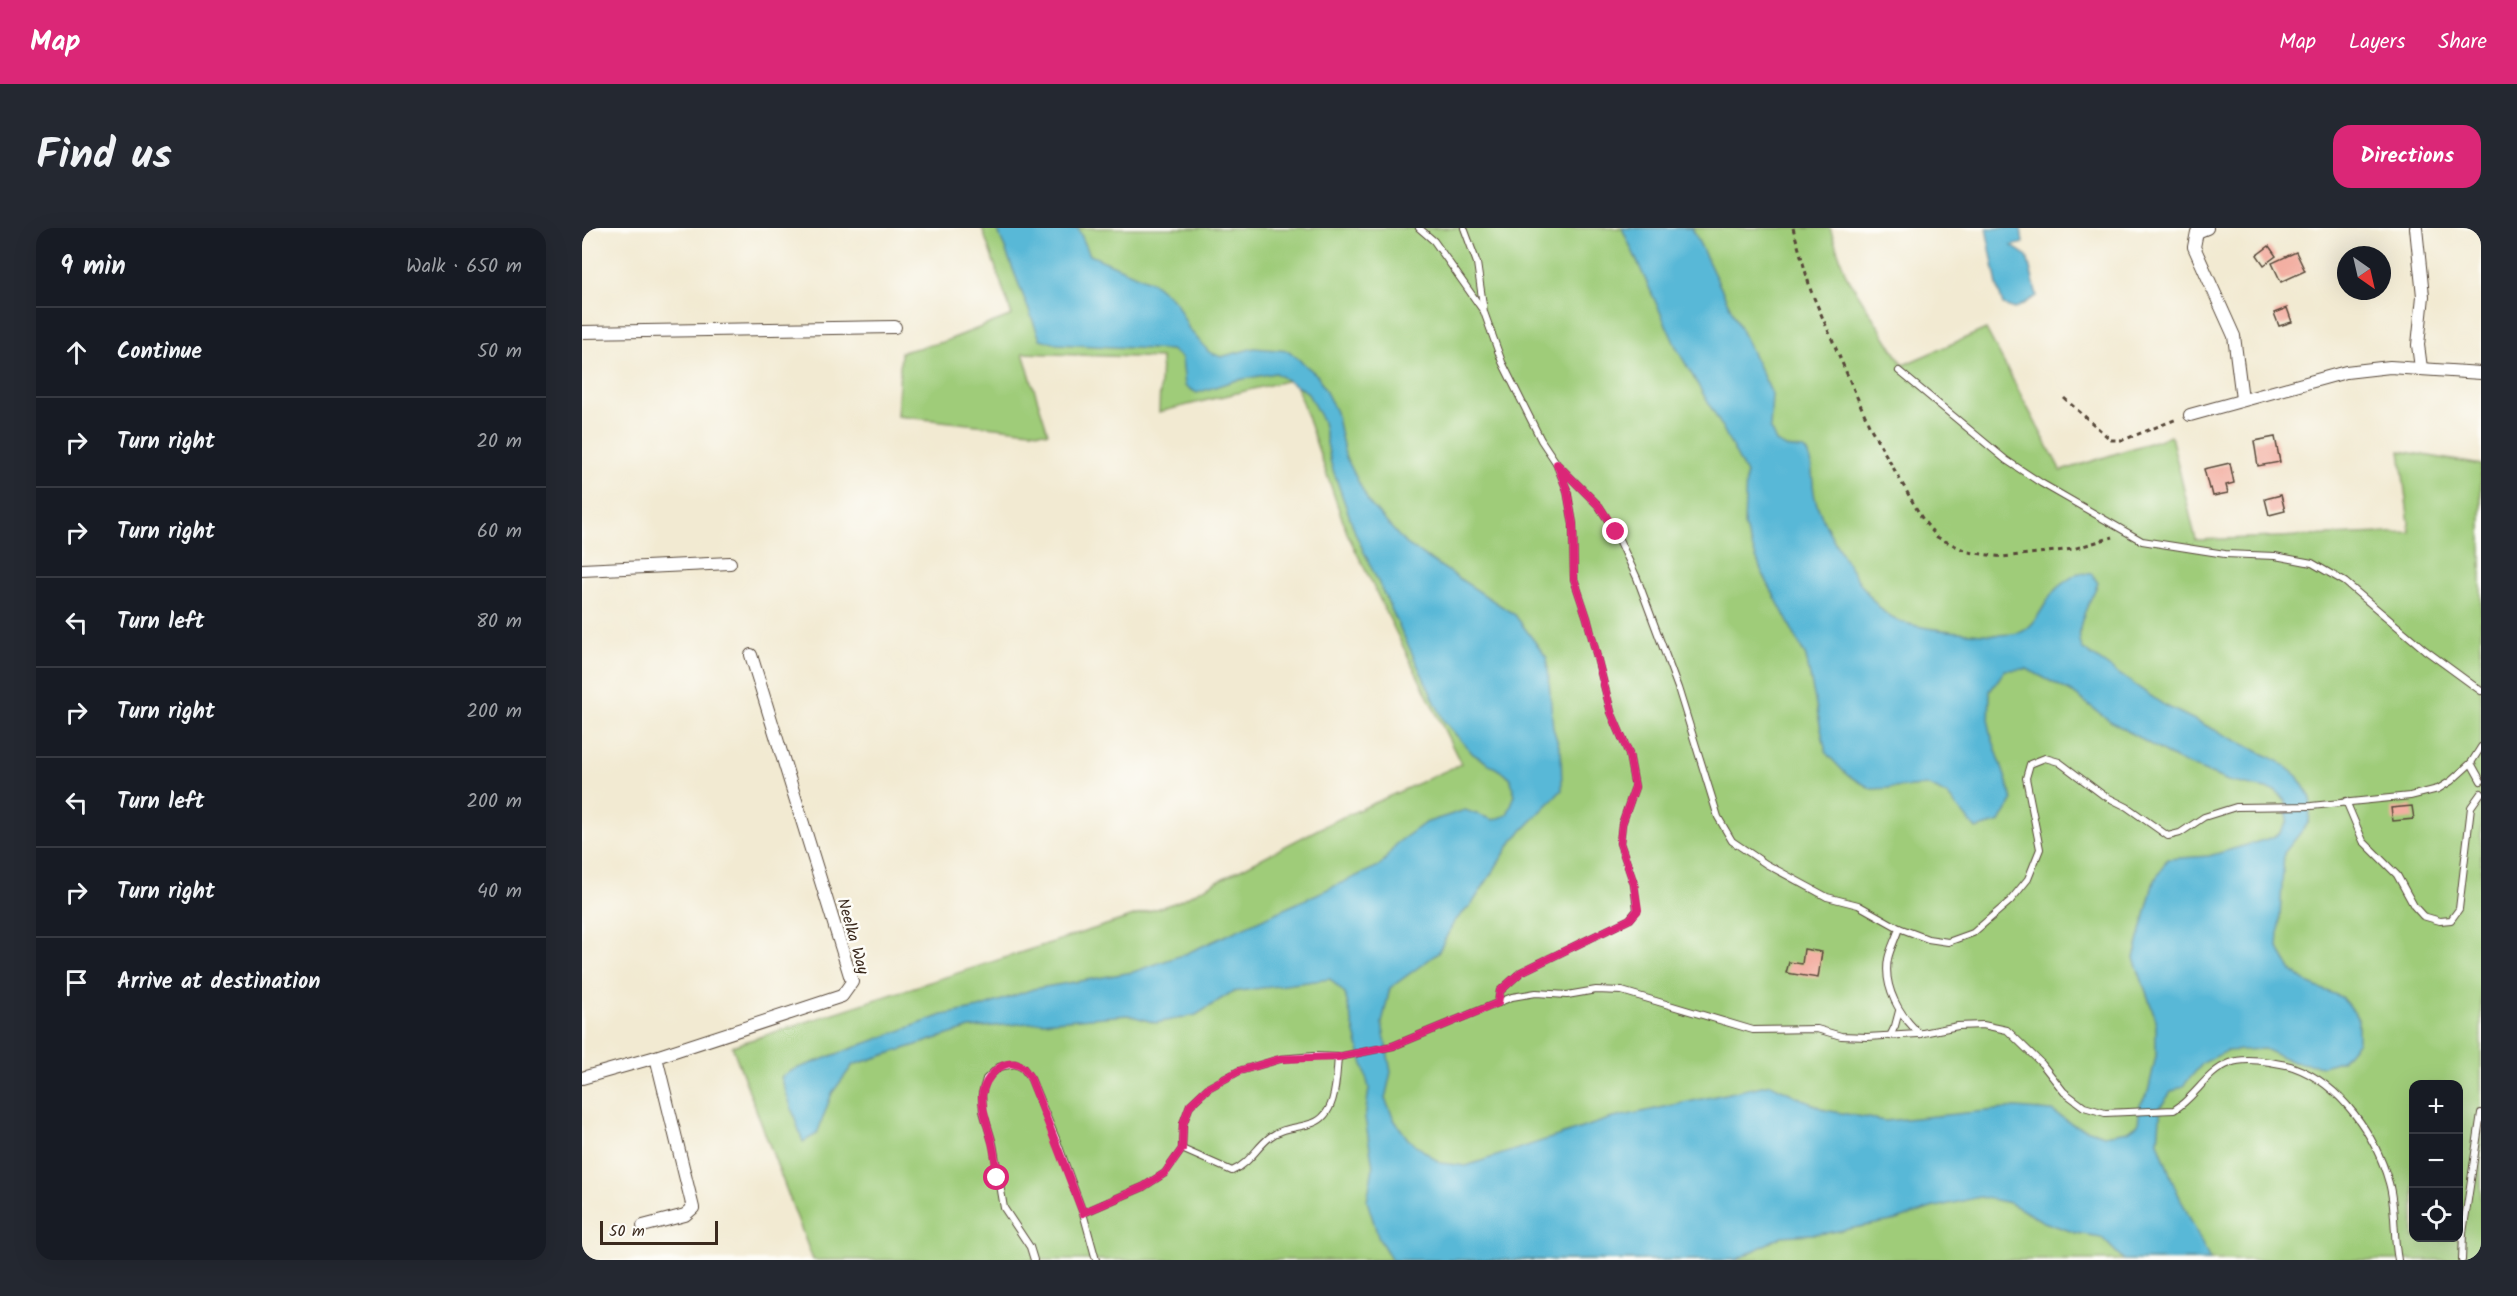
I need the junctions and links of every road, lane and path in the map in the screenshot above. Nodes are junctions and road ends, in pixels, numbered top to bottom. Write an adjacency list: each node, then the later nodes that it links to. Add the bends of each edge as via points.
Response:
1 (1419, 228): 6 (lane, via 1434,240)
2 (1464, 228): 6 (lane, via 1477,263)
3 (1793, 228): 16 (path, via 1811,291 1870,427 1936,537 1968,552 2003,557 2073,549)
4 (2206, 228): 13 (street, via 2197,232 2194,247 2234,336)
5 (2416, 228): 9 (street, via 2423,296 2418,345)
6 (1484, 312): 15 (lane, via 1502,362)
7 (895, 327): 8 (street)
8 (582, 332)
9 (2421, 368): 11 (street); 13 (street, via 2346,372)
10 (1899, 370): 20 (lane, via 2006,460 2142,541 2312,563 2345,582 2425,650)
11 (2481, 374)
12 (2064, 398): 14 (path, via 2111,440 2123,440)
13 (2242, 399): 14 (street)
14 (2190, 415)
15 (1557, 464): 26 (lane, via 1599,506 1616,532 1678,687 1718,817 1732,841 1827,897 1858,905); 27 (lane, via 1573,524 1574,579 1611,712 1629,754 1635,787 1620,843 1638,910 1630,919 1521,972 1500,991)
16 (2117, 537)
17 (730, 563): 18 (street)
18 (582, 570)
19 (751, 655): 31 (street, Neelka Way, via 852,982 842,996)
20 (2481, 691)
21 (2481, 747): 22 (lane)
22 (2471, 763): 23 (lane); 25 (lane, via 2438,789 2410,796)
23 (2481, 780)
24 (2481, 793): 25 (lane, via 2471,807 2459,909 2451,920 2440,921 2423,916 2397,875 2363,841)
25 (2346, 801): 26 (lane, via 2311,806 2235,807 2204,817 2168,836 2060,762 2045,758 2030,764 2026,778 2040,849 2028,879 2010,901 1973,933 1948,942)
26 (1899, 928): 28 (lane, via 1888,960 1888,979)
27 (1498, 1003): 30 (lane, via 1536,993 1622,991 1753,1030 1817,1029 1840,1036); 32 (lane, via 1393,1046)
28 (1899, 1011): 29 (lane); 30 (lane)
29 (1920, 1034): 30 (lane); 40 (lane, via 1958,1026 1983,1025 2007,1030 2064,1092 2084,1107 2105,1113 2174,1110 2231,1062 2258,1060 2293,1067 2323,1083 2365,1130 2390,1186)
30 (1890, 1036)
31 (656, 1057): 33 (street, Neelka Way); 37 (street, via 693,1208 685,1215)
32 (1338, 1057): 35 (lane, via 1280,1059 1239,1071 1208,1088 1190,1105 1183,1124); 35 (lane, via 1335,1090 1327,1115 1315,1123 1291,1127 1270,1137 1240,1168 1232,1171)
33 (582, 1078)
34 (2481, 1113): 41 (lane)
35 (1182, 1149): 36 (lane, via 1165,1173)
36 (1083, 1213): 38 (lane, via 1031,1079 1015,1064 999,1067 986,1079 983,1111 1004,1208 1030,1247); 39 (lane)
37 (643, 1226)
38 (1034, 1260)
39 (1096, 1260)
40 (2398, 1260)
41 (2462, 1260)

